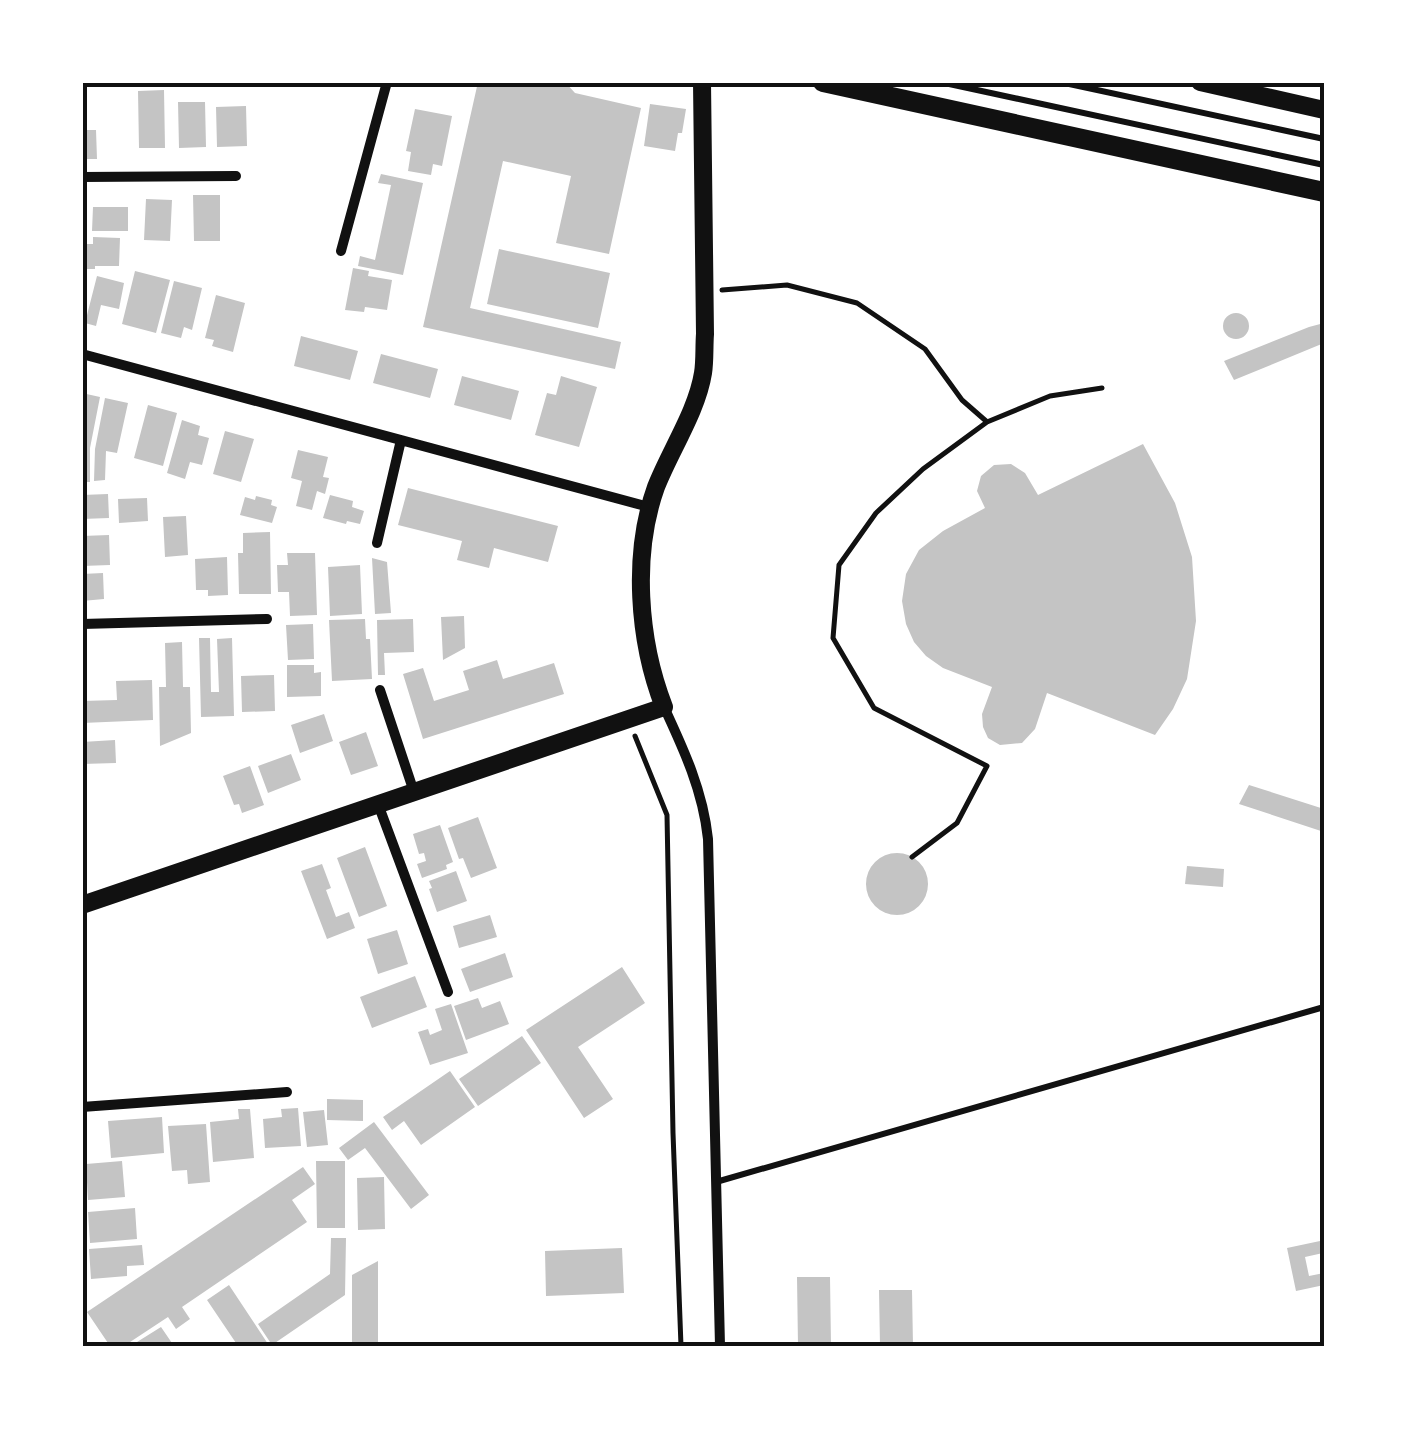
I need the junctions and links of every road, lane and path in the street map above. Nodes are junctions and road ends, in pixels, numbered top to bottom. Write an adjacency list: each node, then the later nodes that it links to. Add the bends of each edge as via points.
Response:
1 (386, 82): 13 (street)
2 (702, 82): 14 (street)
3 (822, 82): 12 (main road)
4 (940, 82): 9 (lane)
5 (1060, 82): 8 (lane)
6 (1200, 82): 7 (street)
7 (1324, 110)
8 (1324, 139)
9 (1324, 165)
10 (236, 176): 11 (street)
11 (82, 177)
12 (1324, 192)
13 (341, 250)
14 (704, 292): 17 (path, via 787,285 858,303 925,350); 19 (street, via 703,374)
15 (82, 354): 18 (street)
16 (1102, 388): 17 (path, via 1050,396)
17 (986, 422): 28 (path, via 876,513 839,565 834,638 874,708 986,766 956,823)
18 (401, 440): 19 (street); 20 (street)
19 (650, 507): 24 (street, via 643,602)
20 (377, 543)
21 (267, 618): 22 (street)
22 (82, 624)
23 (380, 690): 26 (street)
24 (664, 706): 25 (street); 34 (street, via 705,812)
25 (628, 718): 26 (street); 35 (path, via 667,815)
26 (414, 792): 27 (street)
27 (378, 804): 29 (street); 30 (street)
28 (912, 857)
29 (82, 905)
30 (448, 992)
31 (1324, 1007): 34 (lane)
32 (286, 1092): 33 (street)
33 (82, 1107)
34 (716, 1182): 36 (street)
35 (680, 1346)
36 (720, 1346)

